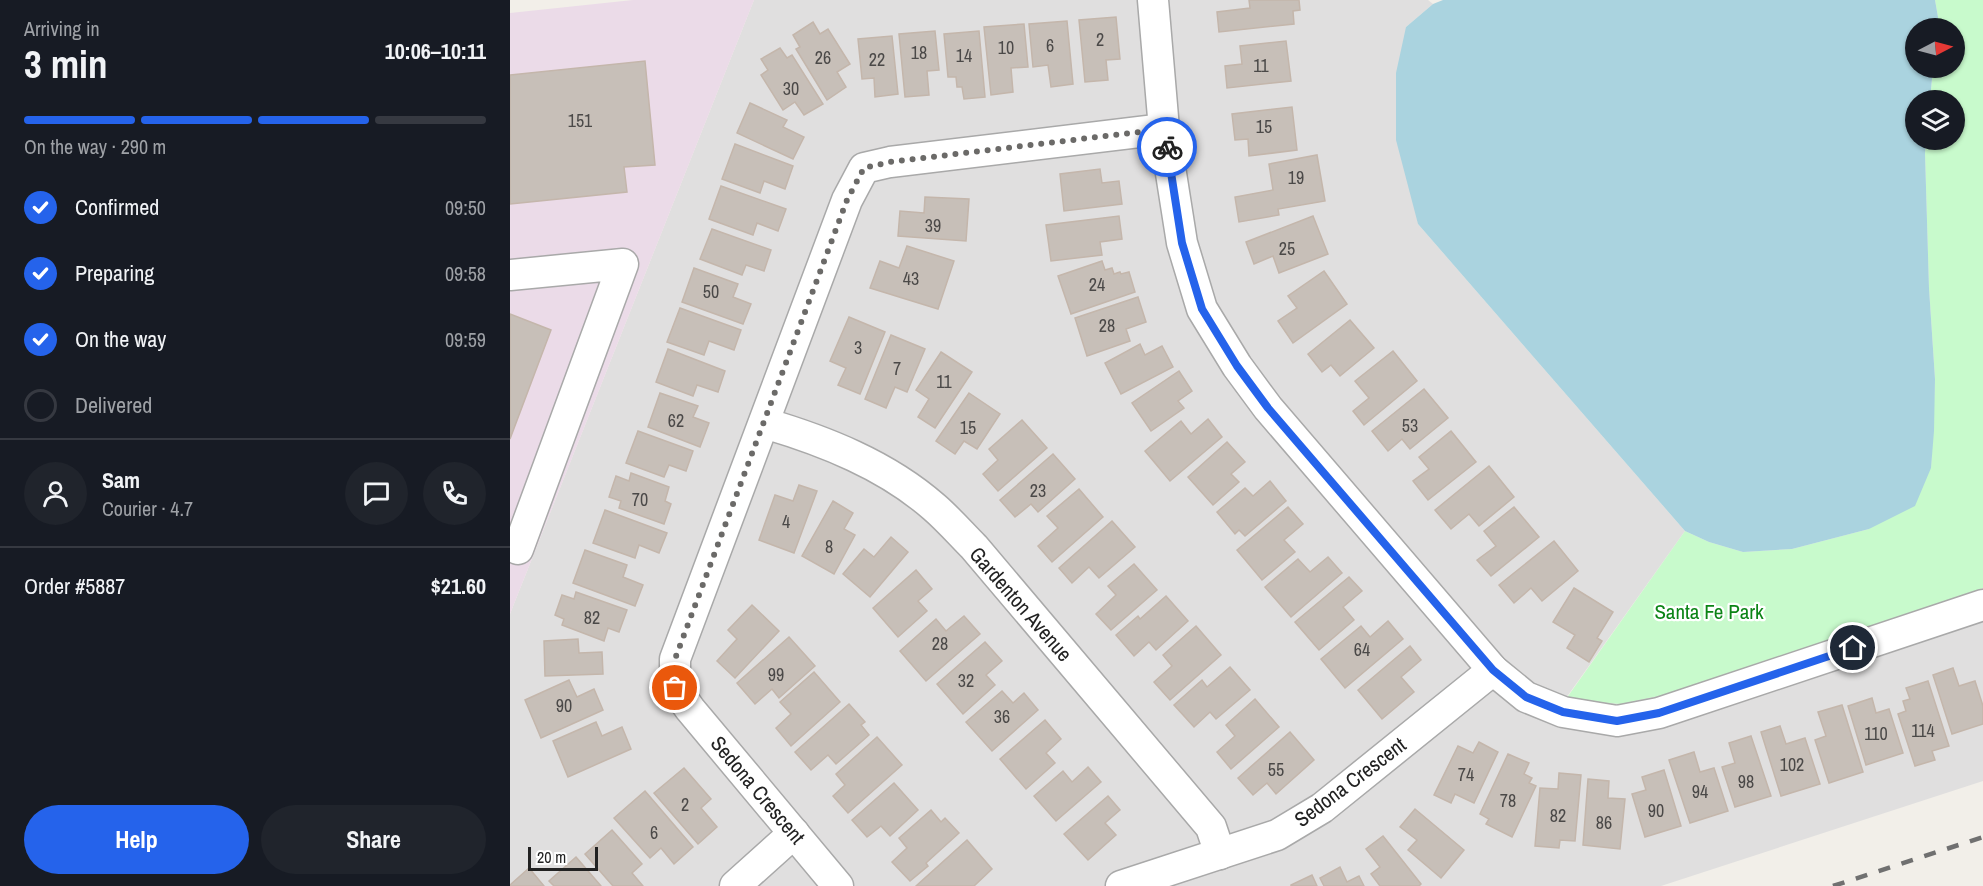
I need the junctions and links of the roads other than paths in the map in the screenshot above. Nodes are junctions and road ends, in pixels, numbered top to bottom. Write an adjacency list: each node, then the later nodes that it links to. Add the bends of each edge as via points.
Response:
1 (1153, 0): 2 (street)
2 (1164, 129): 4 (street, Sedona Crescent, via 864,168 847,200); 7 (street, via 1182,243 1202,309 1268,408)
3 (510, 275): 5 (street, via 623,264)
4 (764, 423): 8 (street, Sedona Crescent, via 675,659 675,688); 9 (street, Gardenton Avenue, via 817,439 888,473 934,507 974,547 1211,827)
5 (518, 549)
6 (1983, 605): 7 (street, via 1659,713 1617,721 1563,712 1526,697)
7 (1493, 670): 9 (street, Sedona Crescent, via 1322,808 1277,835)
8 (794, 833): 10 (street); 11 (street, Sedona Crescent)
9 (1220, 854): 12 (street, Sedona Crescent)
10 (735, 886)
11 (838, 886)
12 (1121, 886)

